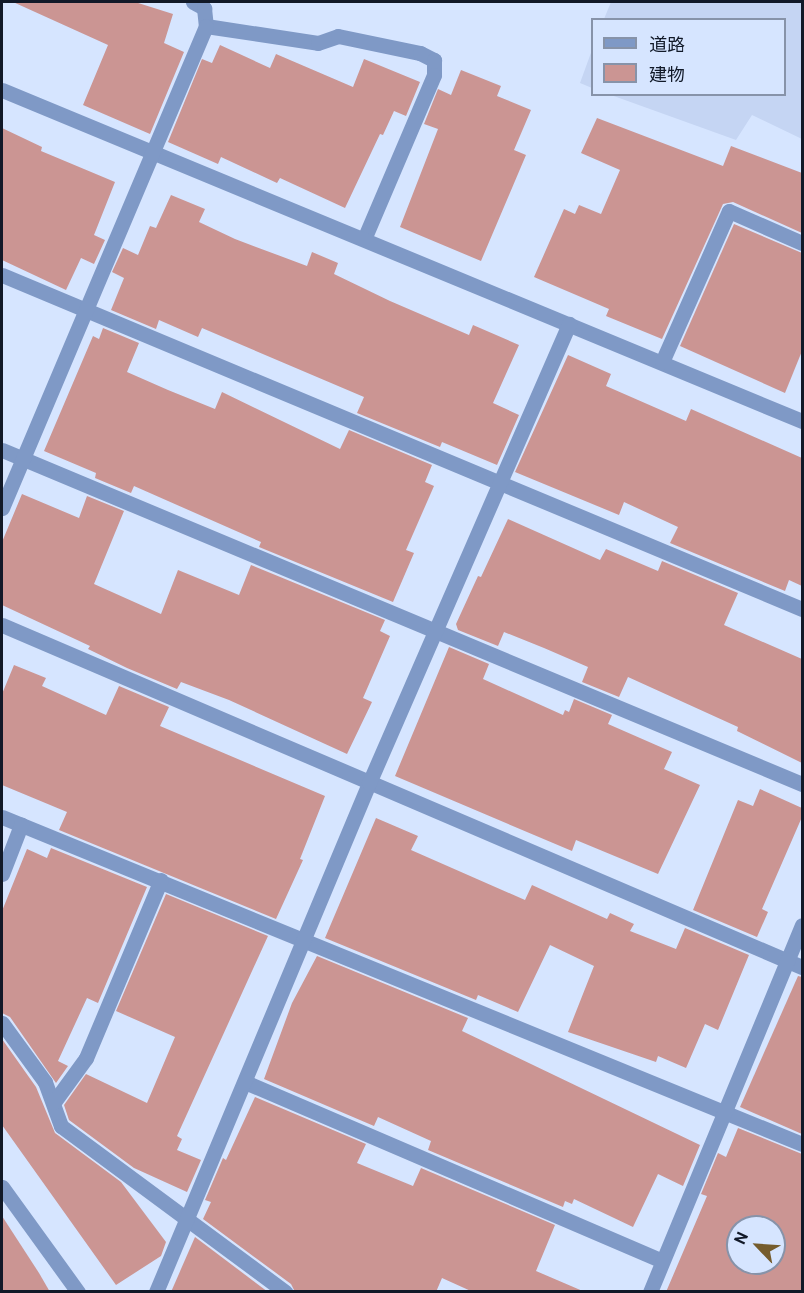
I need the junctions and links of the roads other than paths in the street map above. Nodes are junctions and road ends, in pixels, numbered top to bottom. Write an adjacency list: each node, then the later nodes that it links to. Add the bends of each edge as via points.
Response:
1 (193, 2): 2 (street, via 204,8)
2 (206, 26): 4 (street); 5 (street, via 318,43 338,36 420,53 434,60 434,75)
3 (2, 90): 4 (street)
4 (153, 154): 5 (street); 8 (street)
5 (364, 239): 9 (street)
6 (802, 243): 10 (street, via 729,211)
7 (2, 275): 8 (street)
8 (87, 309): 13 (street); 14 (street)
9 (569, 324): 10 (street); 14 (street)
10 (662, 362): 11 (street)
11 (802, 421)
12 (2, 450): 13 (street)
13 (23, 459): 15 (street); 18 (street)
14 (500, 484): 16 (street); 18 (street)
15 (2, 508)
16 (802, 609)
17 (2, 625): 19 (street)
18 (437, 632): 19 (street); 20 (street)
19 (369, 783): 26 (street); 27 (street)
20 (802, 784)
21 (2, 817): 22 (street)
22 (21, 825): 23 (street); 24 (street)
23 (2, 874)
24 (161, 880): 26 (street); 30 (street, via 86,1058)
25 (802, 925): 27 (street)
26 (305, 941): 29 (street); 31 (street)
27 (796, 965): 31 (street)
28 (2, 1023): 30 (street, via 45,1082)
29 (245, 1082): 34 (street); 35 (street)
30 (54, 1102): 34 (street, via 61,1126)
31 (726, 1113): 32 (street); 35 (street)
32 (802, 1144)
33 (2, 1187): 36 (street)
34 (188, 1216): 37 (street); 38 (street)
35 (661, 1260): 39 (street)
36 (78, 1292)
37 (156, 1292)
38 (285, 1292)
39 (650, 1292)

